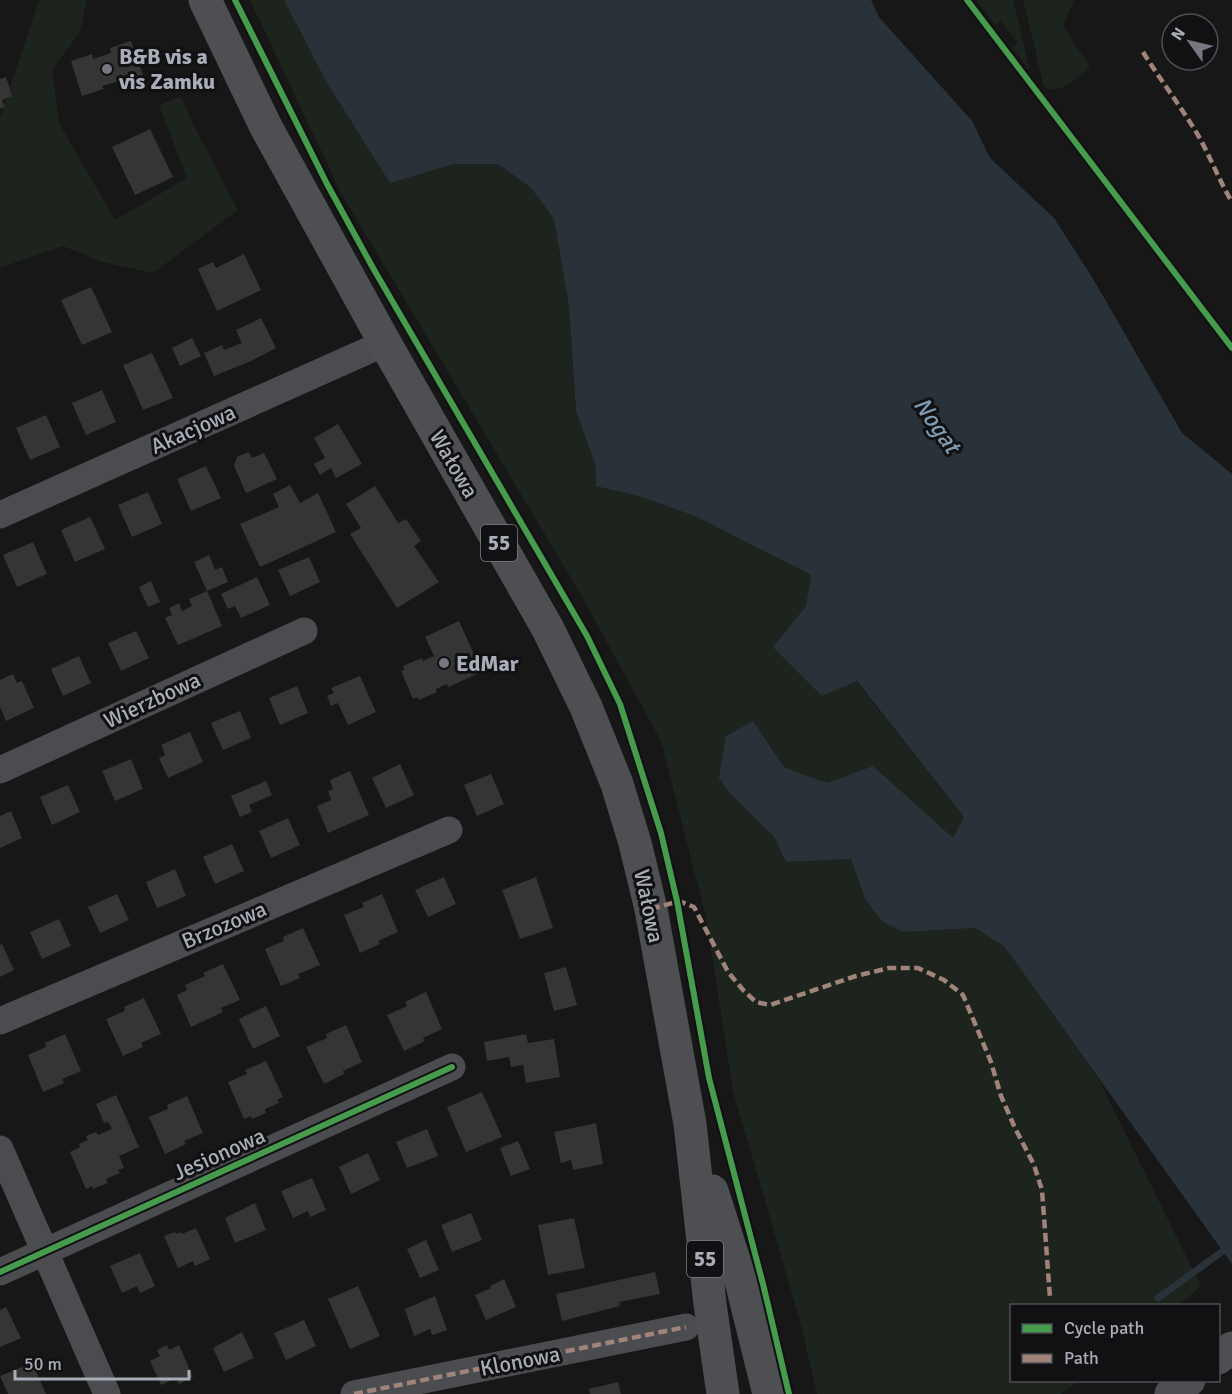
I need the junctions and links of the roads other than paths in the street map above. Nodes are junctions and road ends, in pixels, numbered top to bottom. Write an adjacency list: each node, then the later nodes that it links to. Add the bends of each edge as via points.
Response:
1 (205, 0): 2 (main road, Wałowa / 55, via 266,127)
2 (385, 343): 3 (street, Akacjowa); 9 (main road, Wałowa / 55, via 548,629 586,706 635,843 651,909)
3 (0, 515)
4 (304, 631): 5 (street, Wierzbowa)
5 (0, 770)
6 (449, 830): 7 (street, Brzozowa)
7 (0, 1021)
8 (452, 1067): 11 (street, Jesionowa)
9 (690, 1124): 19 (main road, Wałowa / 55); 20 (main road, Wałowa / 55, via 742,1285)
10 (0, 1149): 11 (street)
11 (46, 1252): 12 (street, Jesionowa); 17 (street)
12 (0, 1272)
13 (686, 1327): 18 (street, Klonowa)
14 (1232, 1347): 15 (main road)
15 (1220, 1356)
16 (1186, 1382): 21 (main road)
17 (107, 1394)
18 (354, 1394)
19 (723, 1394)
20 (769, 1394)
21 (1171, 1394)

